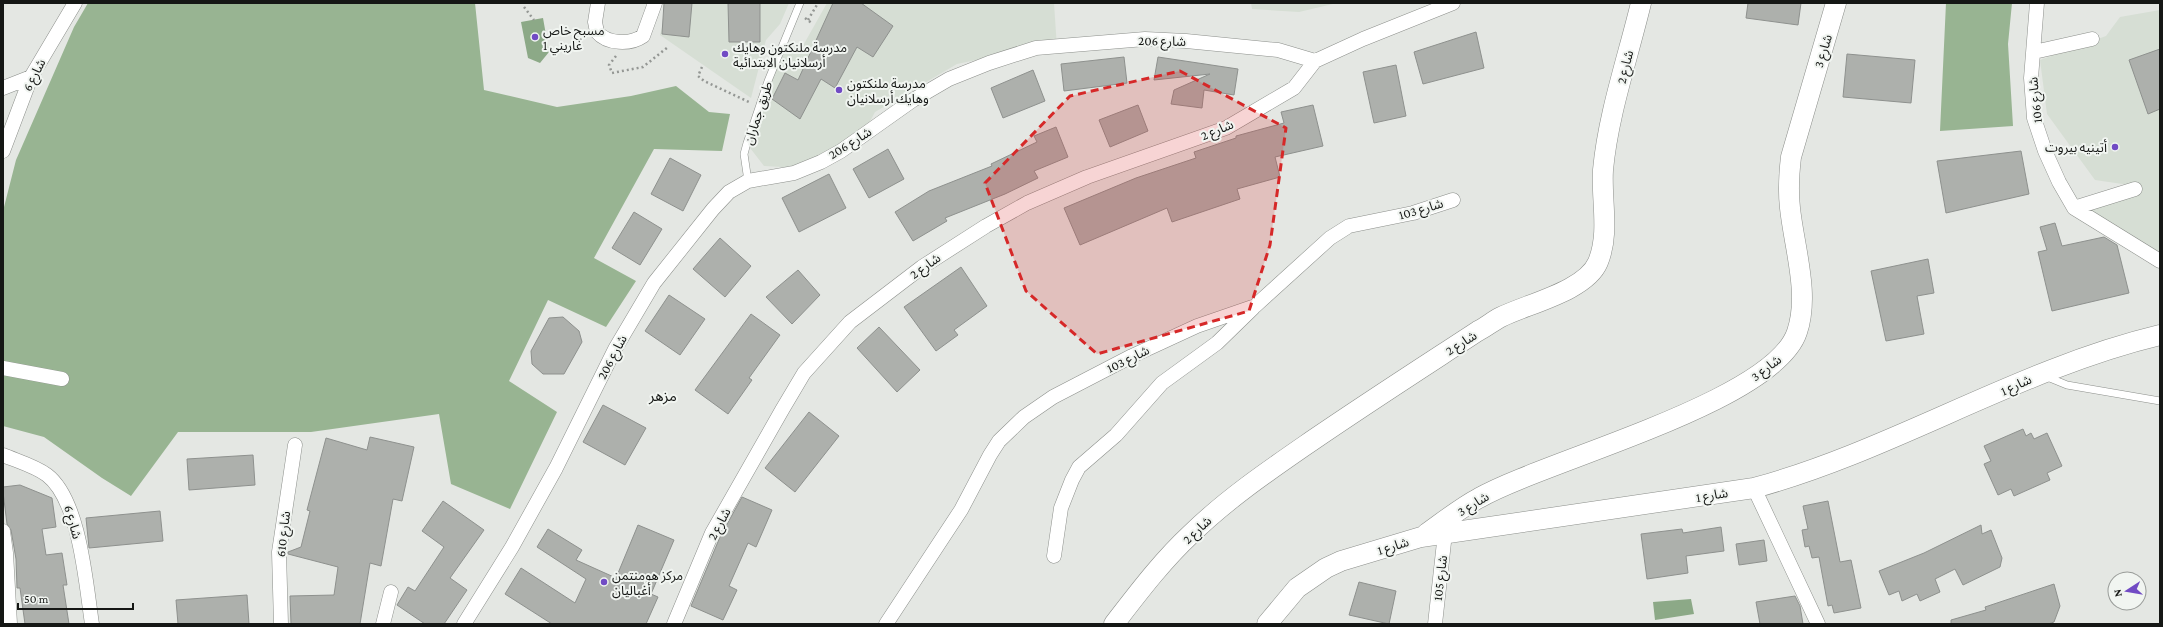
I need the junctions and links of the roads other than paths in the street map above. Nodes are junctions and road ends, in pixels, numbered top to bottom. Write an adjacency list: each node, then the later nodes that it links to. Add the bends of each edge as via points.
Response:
1 (75, 3): 12 (street, شارع 6)
2 (598, 3): 3 (street, via 595,22 597,32 600,36 624,42 643,36)
3 (655, 3)
4 (800, 3): 15 (lane, طريق جماران, via 759,107 744,154)
5 (1453, 3): 11 (street)
6 (1641, 3): 41 (street, شارع 2, via 1609,129 1603,172 1604,221 1601,251 1598,263 1590,273 1572,287 1552,297 1500,317 1245,487 1190,534 1145,583)
7 (1836, 3): 31 (street, شارع 3, via 1791,157 1788,183 1801,291 1797,332 1791,346 1762,374 1703,406 1624,439 1562,461 1479,498)
8 (2036, 3): 10 (street, شارع 106)
9 (2092, 39): 10 (street)
10 (2034, 52): 18 (street, شارع 106, via 2031,78 2034,118 2045,151)
11 (1315, 61): 15 (street, شارع 206, via 1278,50 1145,39 1036,48 989,63 950,80 913,100 821,162 794,173); 39 (street, شارع 2, via 1294,88 1226,128 1087,177 1027,203 986,226 922,268 850,322 804,373 782,410 712,533)
12 (31, 77): 13 (street); 14 (street, شارع 6)
13 (3, 88)
14 (3, 151)
15 (748, 181): 38 (street, شارع 206, via 729,192 713,209 654,283 615,349 556,468 512,548)
16 (2135, 189): 18 (street)
17 (1454, 200): 20 (street, شارع 103, via 1413,213 1356,223 1340,230)
18 (2074, 208): 19 (street, شارع 106)
19 (2160, 260)
20 (1255, 306): 32 (street, via 1217,343 1162,383 1116,435 1079,467 1061,508); 40 (street, شارع 103, via 1197,326 1132,356 1053,397 1011,428 990,455 961,510)
21 (2160, 336): 23 (street, شارع 1, via 2058,366)
22 (3, 368): 24 (street)
23 (2040, 374): 25 (lane, via 2067,384); 28 (street, شارع 1, via 1906,433 1798,476)
24 (62, 380)
25 (2160, 401)
26 (295, 445): 36 (street, شارع 610, via 279,552)
27 (3, 455): 35 (street, شارع 6, via 47,475 58,485 69,505 80,546)
28 (1754, 488): 30 (street, شارع 1); 44 (street)
29 (3, 531): 34 (street)
30 (1445, 533): 31 (street, شارع 1); 43 (street, شارع 105)
31 (1422, 537): 42 (street, شارع 1, via 1341,561 1326,568 1297,588)
32 (1054, 556)
33 (390, 592): 37 (street)
34 (10, 624)
35 (92, 624)
36 (281, 624)
37 (383, 624)
38 (464, 624)
39 (674, 624)
40 (886, 624)
41 (1114, 624)
42 (1267, 624)
43 (1435, 624)
44 (1818, 624)

